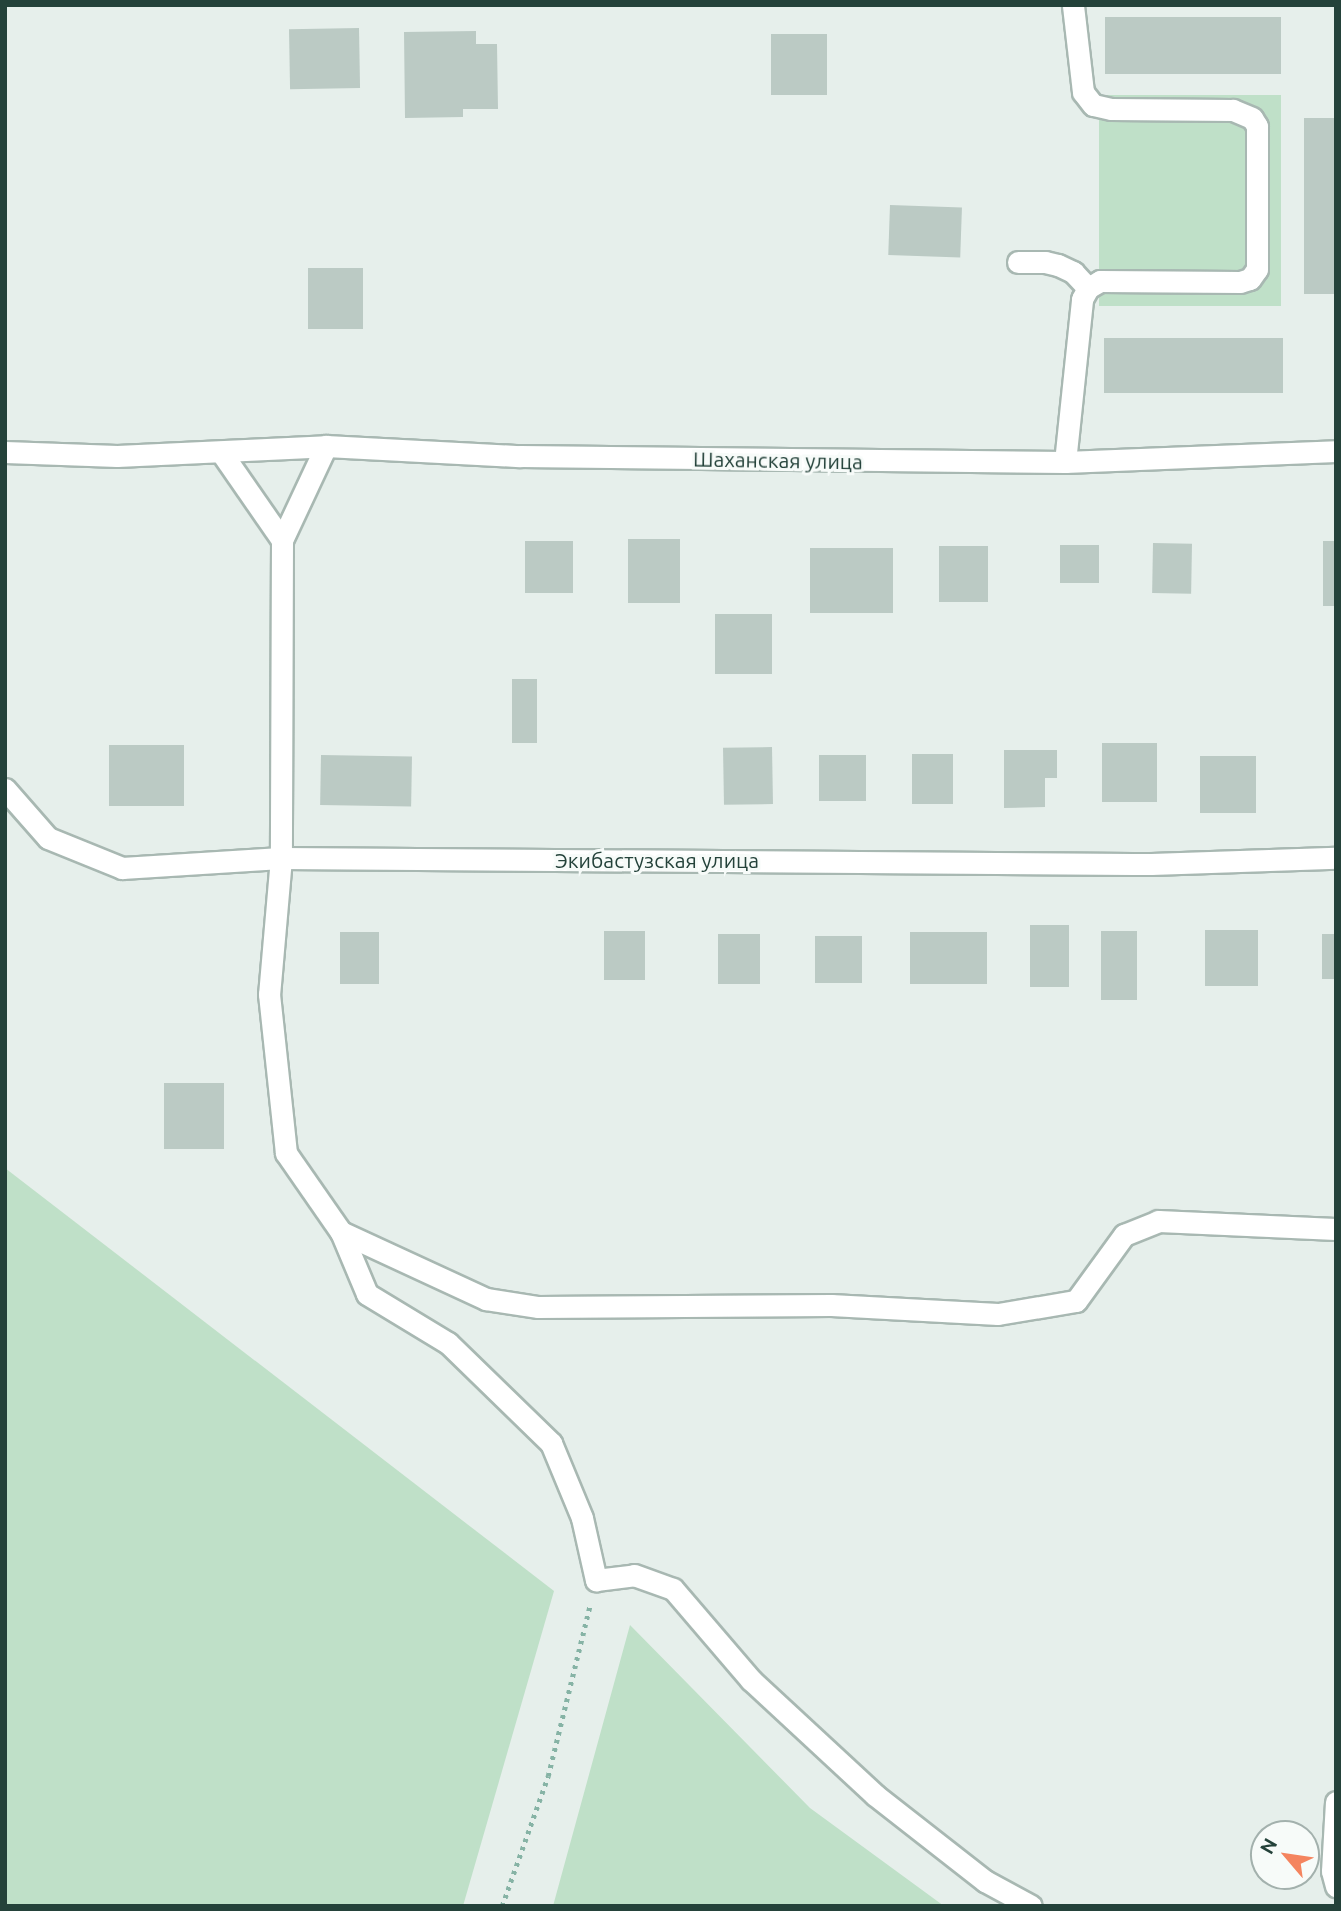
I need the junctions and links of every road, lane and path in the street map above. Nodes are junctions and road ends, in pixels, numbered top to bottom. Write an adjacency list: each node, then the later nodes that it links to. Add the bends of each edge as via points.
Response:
1 (1073, 5): 3 (street, via 1083,92 1093,105 1233,110 1245,113 1257,126 1254,275 1240,282 1100,281)
2 (1018, 262): 3 (street, via 1058,265 1073,272)
3 (1088, 288): 8 (street, via 1081,312)
4 (326, 446): 5 (street, Шаханская улица); 8 (street, Шаханская улица, via 520,456); 9 (street)
5 (221, 452): 7 (street, Шаханская улица, via 117,456); 9 (street)
6 (1336, 452): 8 (street, Шаханская улица)
7 (5, 453)
8 (1065, 462)
9 (282, 540): 11 (street)
10 (5, 789): 11 (street, Экибастузская улица, via 48,838 122,868)
11 (281, 858): 12 (street, Экибастузская улица, via 1151,864); 14 (street, via 269,994 286,1153)
12 (1336, 858)
13 (1336, 1229): 14 (street, via 1158,1221 1124,1235 1076,1301 998,1314 831,1305 538,1307 486,1299)
14 (341, 1232): 15 (street, via 367,1294 449,1343 551,1443 582,1518)
15 (596, 1580): 18 (path, via 548,1776); 19 (street, via 634,1575 673,1589 751,1680 875,1795 985,1881)
16 (1336, 1802): 17 (street, via 1332,1871)
17 (1336, 1886)
18 (502, 1906)
19 (1031, 1906)

